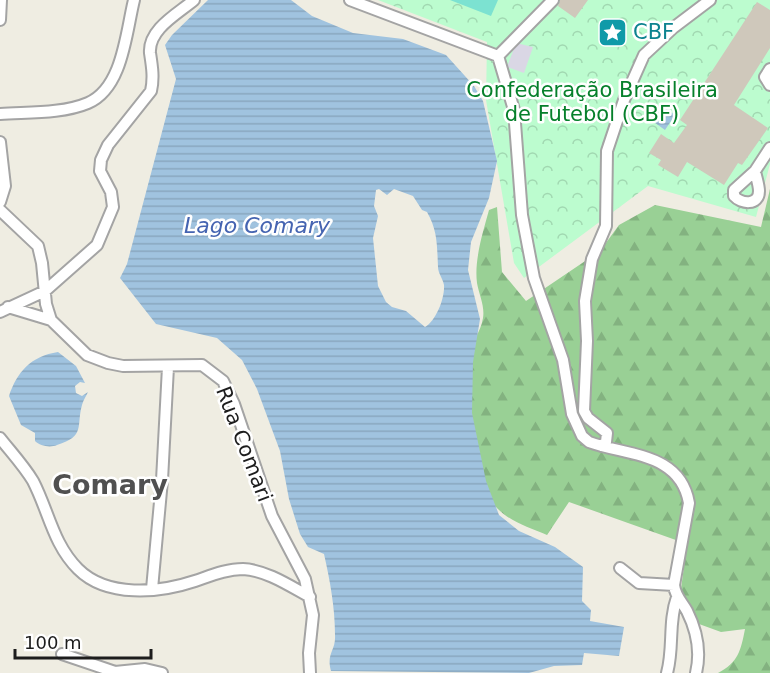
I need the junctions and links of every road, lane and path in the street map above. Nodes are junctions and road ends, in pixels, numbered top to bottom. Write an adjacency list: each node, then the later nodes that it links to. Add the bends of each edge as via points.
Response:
1 (1, 0): 7 (street)
2 (134, 0): 11 (street, via 117,68 97,97 61,109)
3 (194, 0): 17 (street, via 154,36 150,44 151,91 104,152 100,171 111,192 113,207 102,238)
4 (350, 0): 8 (street)
5 (553, 0): 8 (street)
6 (710, 0): 22 (street, via 644,56 624,100 608,151 606,226 592,259 585,301 584,411 607,434)
7 (0, 20)
8 (498, 56): 22 (street, via 515,119 522,215 534,278 563,360 575,424 589,442)
9 (770, 69): 10 (street, via 765,77)
10 (770, 85)
11 (0, 114)
12 (0, 142): 15 (street, via 5,186)
13 (770, 148): 14 (street)
14 (755, 171)
15 (0, 202)
16 (0, 210): 17 (street, via 38,246)
17 (45, 291): 18 (street); 19 (street)
18 (4, 310): 19 (street)
19 (51, 320): 20 (street, Rua Comari, via 69,341 95,359 123,366)
20 (168, 367): 24 (street); 26 (street, Rua Comari, via 202,365 228,389 272,516 300,568)
21 (0, 438): 24 (street, via 32,480 58,544 79,571 109,587)
22 (601, 446): 25 (street, via 666,466 683,484 689,503)
23 (620, 568): 25 (street, via 639,583)
24 (152, 589): 26 (street, via 245,569 270,576)
25 (676, 591): 30 (street); 31 (street, via 694,630 699,658)
26 (310, 597): 28 (street, Rua Comari, via 314,615)
27 (62, 654): 29 (street, via 115,672 145,669)
28 (308, 672)
29 (162, 673)
30 (667, 673)
31 (696, 673)

